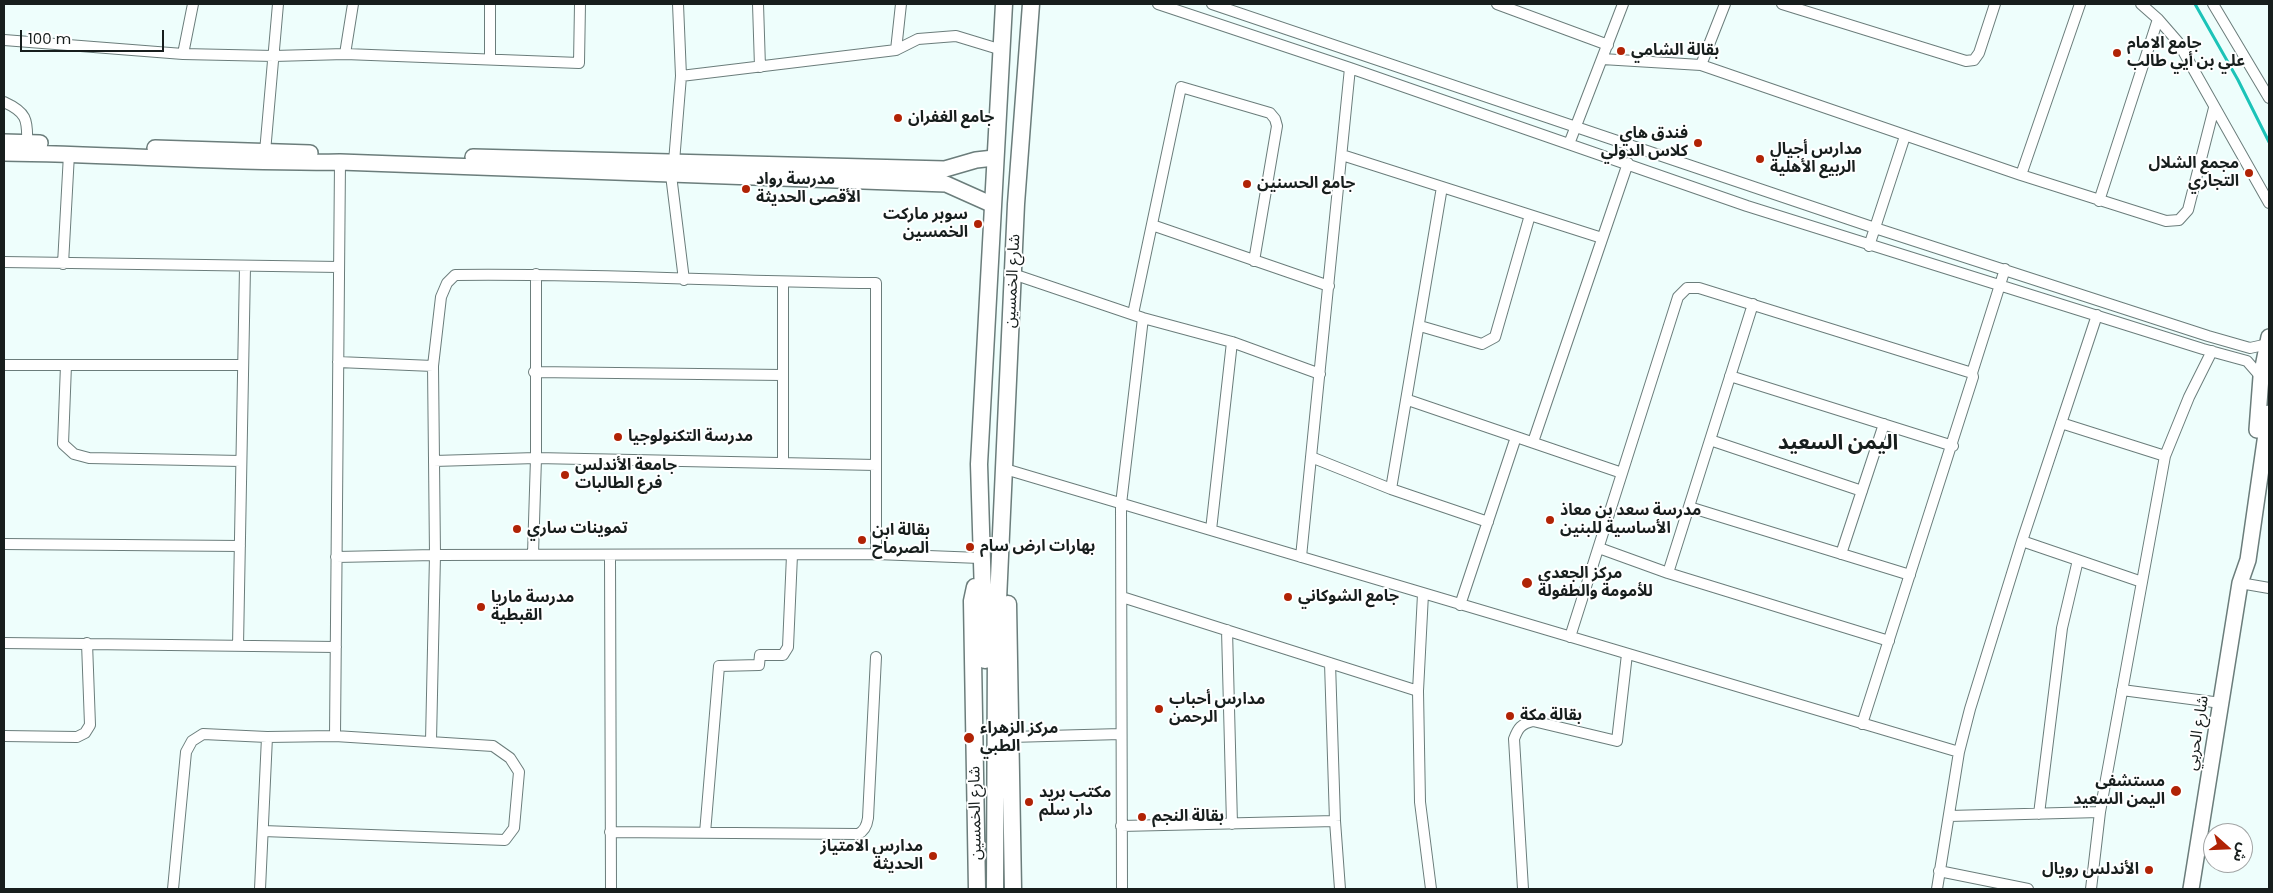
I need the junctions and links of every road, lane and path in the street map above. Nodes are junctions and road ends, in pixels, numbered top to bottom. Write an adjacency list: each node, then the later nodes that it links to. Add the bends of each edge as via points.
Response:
1 (193, 4): 29 (street)
2 (278, 4): 31 (street)
3 (353, 4): 30 (street)
4 (490, 4): 32 (street)
5 (580, 4): 32 (street, via 579,63)
6 (678, 4): 37 (street)
7 (758, 4): 35 (street)
8 (901, 4): 27 (street)
9 (1004, 4): 28 (main road, شارع الخمسين)
10 (1031, 4): 59 (main road, شارع الخمسين)
11 (1158, 4): 24 (street)
12 (1212, 4): 23 (street)
13 (1497, 4): 21 (street)
14 (1623, 4): 26 (street)
15 (1725, 4): 34 (street)
16 (1782, 4): 17 (street, via 1966,61 1974,60 1979,53)
17 (1995, 4)
18 (2080, 4): 55 (street)
19 (2141, 4): 22 (street)
20 (2213, 4): 38 (street)
21 (1524, 8): 26 (street)
22 (2158, 19): 40 (street, via 2178,42); 58 (street)
23 (1260, 20): 24 (street); 41 (street)
24 (1253, 36): 36 (street)
25 (4, 40): 29 (street)
26 (1608, 45): 33 (street)
27 (896, 50): 28 (street, via 918,38 956,36); 35 (street)
28 (1002, 50): 50 (main road, شارع الخمسين)
29 (183, 54): 31 (street)
30 (345, 54): 31 (street); 32 (street)
31 (274, 56): 49 (street)
32 (490, 59)
33 (1602, 59): 34 (street); 41 (street)
34 (1701, 65): 42 (street)
35 (760, 67): 37 (street)
36 (1350, 68): 45 (street); 48 (street)
37 (681, 76): 54 (street)
38 (2269, 98)
39 (4, 102): 44 (street, via 17,108 24,116 28,127)
40 (2214, 108): 57 (street); 58 (street, via 2188,210 2179,220 2166,221)
41 (1576, 128): 45 (street); 63 (street)
42 (1905, 136): 55 (street); 63 (street)
43 (4, 142): 44 (street)
44 (27, 143): 49 (street)
45 (1569, 144): 52 (street)
46 (4, 153): 47 (street)
47 (69, 154): 49 (street); 68 (street)
48 (1342, 155): 56 (street); 76 (street)
49 (265, 158): 51 (street); 53 (street)
50 (994, 158): 54 (street, via 945,169); 60 (main road, شارع الخمسين)
51 (340, 162): 53 (street); 70 (street)
52 (1628, 163): 64 (street); 65 (street)
53 (608, 167): 54 (street)
54 (672, 169): 60 (street, via 946,184); 74 (street)
55 (2022, 175): 58 (street)
56 (1442, 187): 61 (street); 81 (street)
57 (2269, 200)
58 (2099, 201)
59 (1016, 204): 60 (main road); 73 (main road, شارع الخمسين)
60 (993, 205): 133 (main road, شارع الخمسين, via 979,464)
61 (1530, 215): 64 (street); 81 (street, via 1495,337 1482,344)
62 (1152, 225): 66 (street); 66 (street, via 1181,87 1270,113 1277,126); 80 (street)
63 (1875, 228): 65 (street); 71 (street)
64 (1602, 238): 104 (street)
65 (1869, 246): 77 (street)
66 (1254, 260): 76 (street)
67 (4, 262): 68 (street)
68 (63, 264): 69 (street)
69 (245, 267): 70 (street); 90 (street)
70 (339, 267): 87 (street)
71 (2005, 269): 77 (street); 84 (street)
72 (536, 274): 74 (street); 91 (street, via 455,276 447,283 441,297); 92 (street)
73 (1012, 274): 80 (street); 113 (main road, شارع الخمسين)
74 (684, 280): 75 (street)
75 (783, 282): 95 (street); 112 (street, via 876,283)
76 (1328, 286): 94 (street)
77 (2000, 286): 79 (street); 93 (street)
78 (1753, 304): 93 (street); 96 (street); 114 (street, via 1699,288 1687,288 1678,297)
79 (2097, 315): 85 (street); 100 (street)
80 (1138, 316): 83 (street); 117 (street)
81 (1420, 326): 98 (street)
82 (2269, 340): 84 (street); 97 (street, شارع الحربي)
83 (1232, 342): 94 (street); 120 (street)
84 (2250, 348): 86 (street, via 2250,360)
85 (2212, 352): 86 (street); 106 (street)
86 (2247, 361): 97 (street)
87 (338, 362): 91 (street); 131 (street)
88 (4, 365): 89 (street)
89 (66, 365): 90 (street); 109 (street, via 63,444 74,454 89,458)
90 (243, 365): 109 (street)
91 (433, 366): 110 (street)
92 (534, 372): 95 (street); 108 (street)
93 (1972, 373): 105 (street, via 1974,377)
94 (1320, 374): 107 (street)
95 (782, 375): 111 (street)
96 (1730, 376): 101 (street); 103 (street)
97 (2262, 377): 139 (street, شارع الحربي, via 2238,558)
98 (1408, 400): 102 (street); 115 (street)
99 (2269, 413): 139 (street, شارع الحربي, via 2248,560)
100 (2061, 423): 106 (street); 121 (street)
101 (1884, 424): 105 (street); 116 (street)
102 (1516, 437): 104 (street); 119 (street)
103 (1710, 440): 116 (street); 118 (street)
104 (1533, 442): 114 (street)
105 (1953, 446): 137 (street)
106 (2165, 456): 138 (street)
107 (1311, 457): 115 (street); 132 (street)
108 (536, 458): 110 (street); 111 (street); 126 (street)
109 (241, 461): 123 (street)
110 (434, 461): 125 (street)
111 (783, 462): 112 (street)
112 (876, 465): 127 (street)
113 (1005, 469): 117 (street); 134 (main road, شارع الخمسين)
114 (1622, 473): 124 (street)
115 (1391, 489): 119 (street)
116 (1862, 491): 128 (street)
117 (1121, 504): 120 (street); 142 (street)
118 (1689, 507): 128 (street); 136 (street)
119 (1488, 522): 143 (street)
120 (1211, 530): 132 (street)
121 (2022, 541): 135 (street); 165 (street)
122 (4, 544): 123 (street)
123 (240, 546): 150 (street)
124 (1599, 548): 136 (street); 145 (street)
125 (435, 554): 126 (street); 131 (street); 164 (street)
126 (533, 554): 129 (street)
127 (876, 554): 130 (street); 133 (street)
128 (1841, 554): 137 (street)
129 (610, 555): 130 (street); 173 (street)
130 (792, 555): 174 (street, via 788,647 783,655 760,655 758,665 719,666)
131 (336, 557): 151 (street)
132 (1301, 557): 141 (street)
133 (980, 558): 149 (main road, شارع الخمسين); 179 (main road, شارع الخمسين, via 972,601)
134 (1000, 558): 149 (main road, شارع الخمسين); 163 (main road, شارع الخمسين, via 1008,601)
135 (2078, 560): 138 (street); 167 (street, via 2062,628)
136 (1668, 572): 146 (street)
137 (1910, 575): 146 (street)
138 (2142, 582): 155 (street)
139 (2240, 583): 140 (street); 157 (street, شارع الحربي)
140 (2269, 588)
141 (1424, 594): 143 (street); 156 (street)
142 (1122, 597): 144 (street); 159 (street)
143 (1460, 605): 145 (street)
144 (1228, 630): 154 (street); 170 (street)
145 (1570, 637): 152 (street)
146 (1889, 641): 158 (street)
147 (4, 643): 148 (street)
148 (87, 643): 150 (street); 160 (street, via 90,725 85,733 77,737)
149 (991, 644): 180 (main road, شارع الخمسين); 181 (main road, شارع الخمسين)
150 (238, 646): 151 (street)
151 (336, 647): 161 (street)
152 (1627, 654): 158 (street); 186 (street, via 1617,741 1533,721 1517,730 1514,740)
153 (876, 657): 174 (street, via 868,818 862,832)
154 (1330, 663): 156 (street); 169 (street)
155 (2122, 690): 157 (street); 166 (street)
156 (1418, 691): 185 (street, via 1420,802)
157 (2221, 703): 190 (street, شارع الحربي)
158 (1862, 724): 165 (street)
159 (1121, 734): 163 (street); 171 (street)
160 (4, 736)
161 (335, 736): 162 (street); 164 (street, via 416,743)
162 (267, 737): 172 (street); 176 (street, via 203,734 192,741 186,752)
163 (1010, 738): 182 (main road, شارع الخمسين)
164 (431, 741): 172 (street, via 494,746 510,758 519,772 519,787 514,828 505,840)
165 (1959, 752): 168 (street)
166 (2100, 812): 167 (street); 189 (street)
167 (2039, 814): 168 (street)
168 (1949, 816): 175 (street)
169 (1335, 821): 170 (street); 184 (street)
170 (1232, 824): 171 (street)
171 (1121, 826): 183 (street)
172 (263, 831): 177 (street)
173 (610, 832): 174 (street); 178 (street)
174 (705, 833)
175 (1939, 871): 187 (street); 188 (street)
176 (173, 889)
177 (260, 889)
178 (611, 889)
179 (977, 889)
180 (984, 889)
181 (995, 889)
182 (1013, 889)
183 (1122, 889)
184 (1340, 889)
185 (1431, 889)
186 (1523, 889)
187 (1937, 889)
188 (2028, 889)
189 (2091, 889)
190 (2191, 889)

